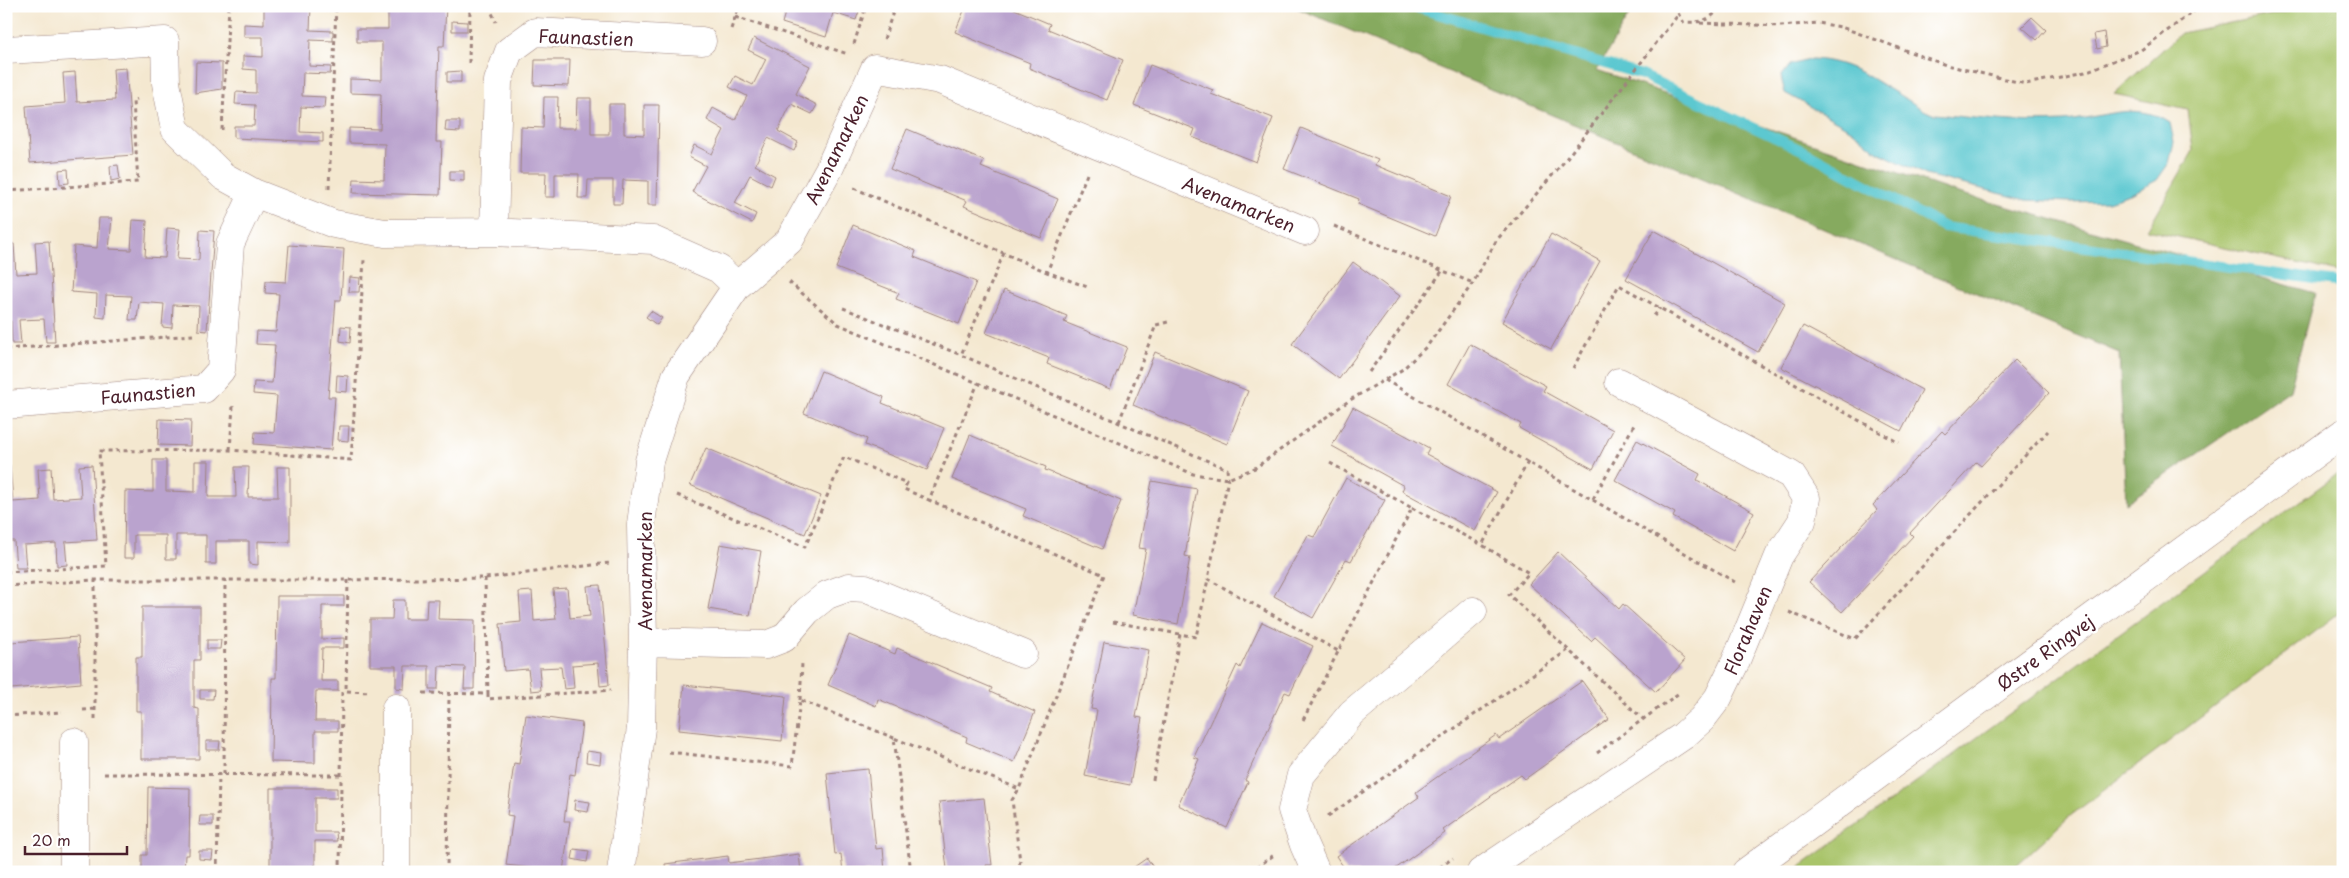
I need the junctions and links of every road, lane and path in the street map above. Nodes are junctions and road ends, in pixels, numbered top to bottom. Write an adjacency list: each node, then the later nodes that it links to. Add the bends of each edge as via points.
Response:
1 (229, 6): 15 (path)
2 (336, 6): 19 (path)
3 (470, 6): 13 (path)
4 (1674, 6): 7 (path)
5 (1721, 6): 9 (path, via 1714,16)
6 (2201, 6): 9 (path, via 2141,50 2086,72 2026,84 1946,65 1849,30 1818,23 1781,26)
7 (1678, 15): 9 (path, via 1683,22); 32 (path, via 1562,164 1496,240)
8 (735, 16): 12 (path)
9 (1700, 23)
10 (702, 42): 25 (street, Faunastien, via 534,32 509,51 498,81)
11 (6, 50): 14 (street, via 165,41)
12 (850, 55)
13 (468, 73)
14 (166, 84): 20 (path, via 133,101 138,182); 21 (street, via 175,129 223,176)
15 (222, 134)
16 (1088, 171): 29 (path)
17 (857, 178): 18 (path)
18 (853, 187): 22 (path); 26 (path)
19 (329, 189)
20 (6, 191)
21 (254, 193): 23 (street, via 334,224); 40 (street, Faunastien, via 230,244)
22 (849, 196)
23 (366, 230): 25 (street, via 385,233); 66 (path, via 350,460 230,450 99,451 106,566)
24 (1305, 231): 27 (street, Avenamarken, via 940,80 875,68 829,169 789,241); 28 (path, via 1330,224)
25 (494, 232): 33 (street, via 653,240 719,268)
26 (1004, 253): 29 (path); 43 (path)
27 (766, 262): 31 (path); 33 (street, Avenamarken)
28 (1443, 270): 32 (path); 46 (path)
29 (1047, 272): 35 (path)
30 (795, 275): 31 (path)
31 (788, 281): 34 (path); 59 (path, via 838,324 1193,474)
32 (1473, 283): 47 (path, via 1428,345 1402,369)
33 (737, 286): 65 (street, Avenamarken, via 676,376 650,460 641,525)
34 (782, 288)
35 (1090, 288)
36 (843, 308): 43 (path)
37 (1660, 308): 38 (path); 42 (path); 45 (path, via 1619,286)
38 (1654, 316)
39 (1168, 322): 53 (path, via 1156,325)
40 (223, 333): 41 (path); 52 (street, Faunastien, via 221,370 204,389)
41 (6, 350)
42 (1736, 351): 44 (path); 49 (path)
43 (961, 355): 53 (path)
44 (1734, 356)
45 (1573, 368)
46 (1369, 372)
47 (1384, 380): 57 (path); 59 (path, via 1350,400 1255,468)
48 (1619, 382): 50 (street, Florahaven)
49 (1816, 396): 51 (path); 56 (path)
50 (1648, 399): 61 (path); 73 (street, Florahaven, via 1791,475 1806,498 1802,521 1779,556)
51 (1812, 402)
52 (6, 405)
53 (1119, 422): 59 (path, via 1227,469)
54 (2048, 431): 73 (path, via 1855,639)
55 (2343, 432): 119 (street, Østre Ringvej)
56 (1899, 443)
57 (1528, 462): 61 (path); 64 (path)
58 (1330, 463): 63 (path)
59 (1228, 479): 68 (path)
60 (672, 493): 62 (path, via 805,547 844,457 907,483 904,488)
61 (1593, 499): 72 (path, via 1736,582)
62 (929, 500)
63 (1412, 508): 64 (path); 79 (path)
64 (1482, 545): 78 (path, via 1528,573 1509,595)
65 (641, 559): 67 (path); 77 (street, Avenamarken)
66 (6, 572)
67 (485, 578): 70 (path); 86 (path)
68 (1208, 579): 76 (path, via 1196,637); 79 (path)
69 (225, 580): 70 (path); 71 (path, via 95,580); 101 (path)
70 (348, 580): 84 (path)
71 (6, 586)
72 (1731, 591)
73 (1760, 600): 118 (street, Florahaven, via 1718,698 1702,720)
74 (1473, 611): 116 (street, via 1352,713 1301,775 1292,810)
75 (1113, 622): 76 (path)
76 (1180, 634): 103 (path)
77 (643, 642): 80 (street, Avenamarken, via 766,645 784,638 807,611 827,595 849,587 865,588); 113 (street, Avenamarken, via 640,728)
78 (1568, 650): 93 (path); 105 (path)
79 (1338, 651): 94 (path)
80 (1023, 654)
81 (802, 656): 88 (path)
82 (1685, 689): 93 (path)
83 (614, 690): 86 (path, via 488,699)
84 (346, 691): 87 (path); 102 (path, via 342,692)
85 (449, 693): 86 (path); 87 (path); 112 (path)
86 (488, 694)
87 (395, 698): 111 (street)
88 (800, 700): 95 (path); 97 (path, via 792,766 668,752)
89 (95, 709): 90 (path)
90 (75, 711)
91 (65, 712): 92 (path)
92 (6, 716)
93 (1643, 720): 98 (path)
94 (1299, 727)
95 (894, 738)
96 (74, 742): 108 (street)
97 (668, 742)
98 (1594, 755)
99 (95, 774): 100 (path)
100 (219, 774): 101 (path); 109 (path)
101 (224, 774): 102 (path)
102 (341, 774): 110 (path)
103 (1152, 780)
104 (1019, 789): 114 (path, via 1012,800 1020,861)
105 (1323, 820)
106 (1280, 852): 115 (path)
107 (1457, 854): 117 (path)
108 (74, 872)
109 (217, 872)
110 (340, 872)
111 (396, 872)
112 (447, 872)
113 (621, 872)
114 (1018, 872)
115 (1250, 872)
116 (1316, 872)
117 (1433, 872)
118 (1481, 872)
119 (1746, 872)

